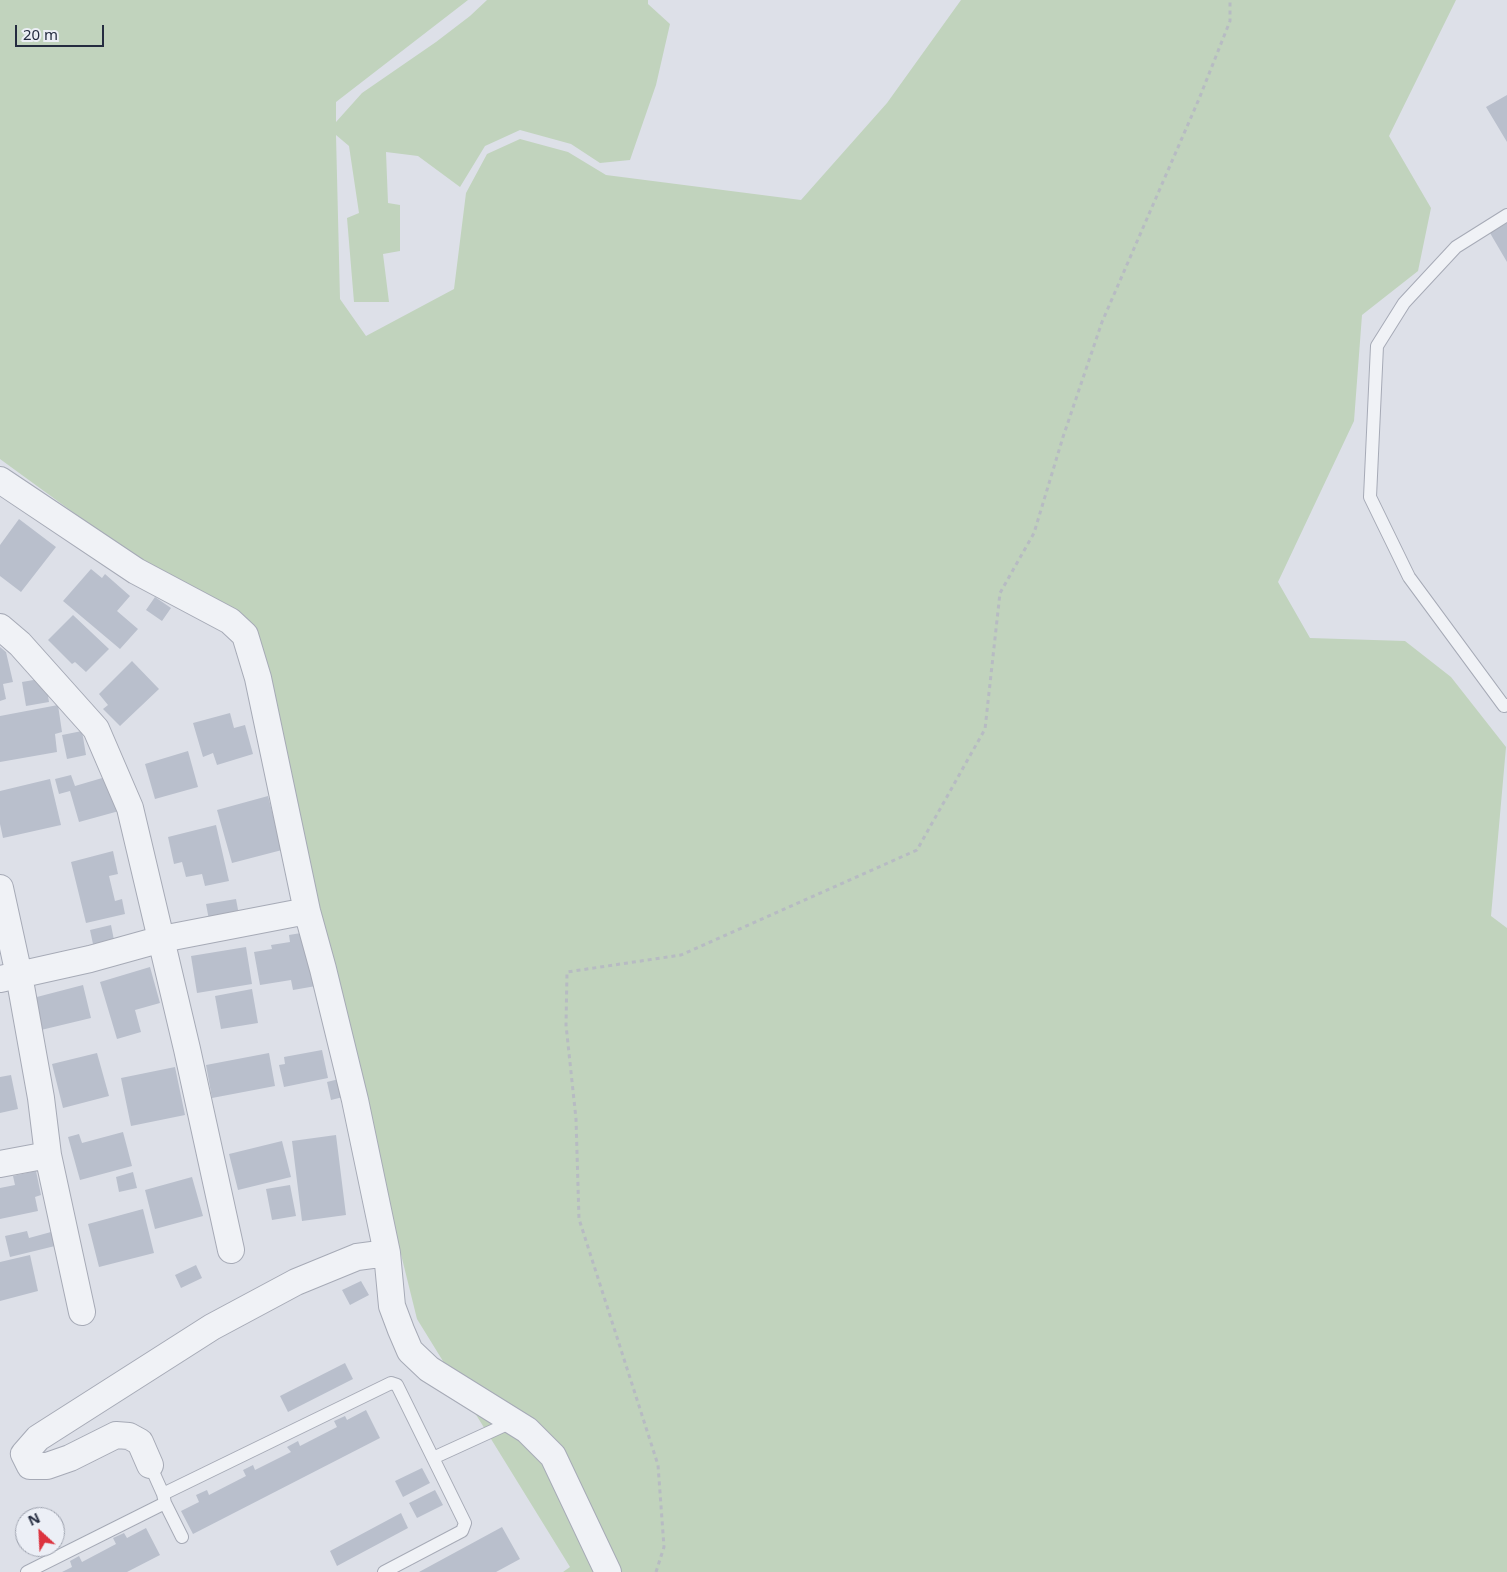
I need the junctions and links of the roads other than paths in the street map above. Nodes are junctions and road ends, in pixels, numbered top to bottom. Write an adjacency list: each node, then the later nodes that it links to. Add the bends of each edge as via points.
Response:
1 (1507, 215): 4 (lane, via 1456,247 1404,303 1377,346 1370,497 1409,577 1504,706)
2 (0, 480): 6 (street, via 136,571 230,621 245,635 258,678)
3 (0, 627): 7 (street, via 20,644 96,729 130,808)
4 (1507, 705)
5 (0, 888): 8 (street)
6 (307, 911): 7 (street); 12 (street, via 355,1100)
7 (162, 939): 8 (street); 11 (street)
8 (9, 977): 9 (street, via 41,1098)
9 (48, 1155): 10 (street); 13 (street)
10 (0, 1164)
11 (231, 1250)
12 (387, 1253): 14 (street, via 392,1306 410,1351 429,1369); 16 (street, via 357,1257 296,1282 212,1327 38,1438 24,1454 30,1466 47,1466 116,1435 129,1436 140,1442)
13 (82, 1312)
14 (514, 1421): 15 (lane); 21 (street, via 554,1456)
15 (433, 1458): 17 (lane, via 397,1385 391,1383); 20 (lane, via 465,1523 462,1531)
16 (150, 1465): 17 (lane)
17 (164, 1499): 18 (lane); 19 (lane)
18 (182, 1537)
19 (27, 1572)
20 (384, 1572)
21 (608, 1572)

